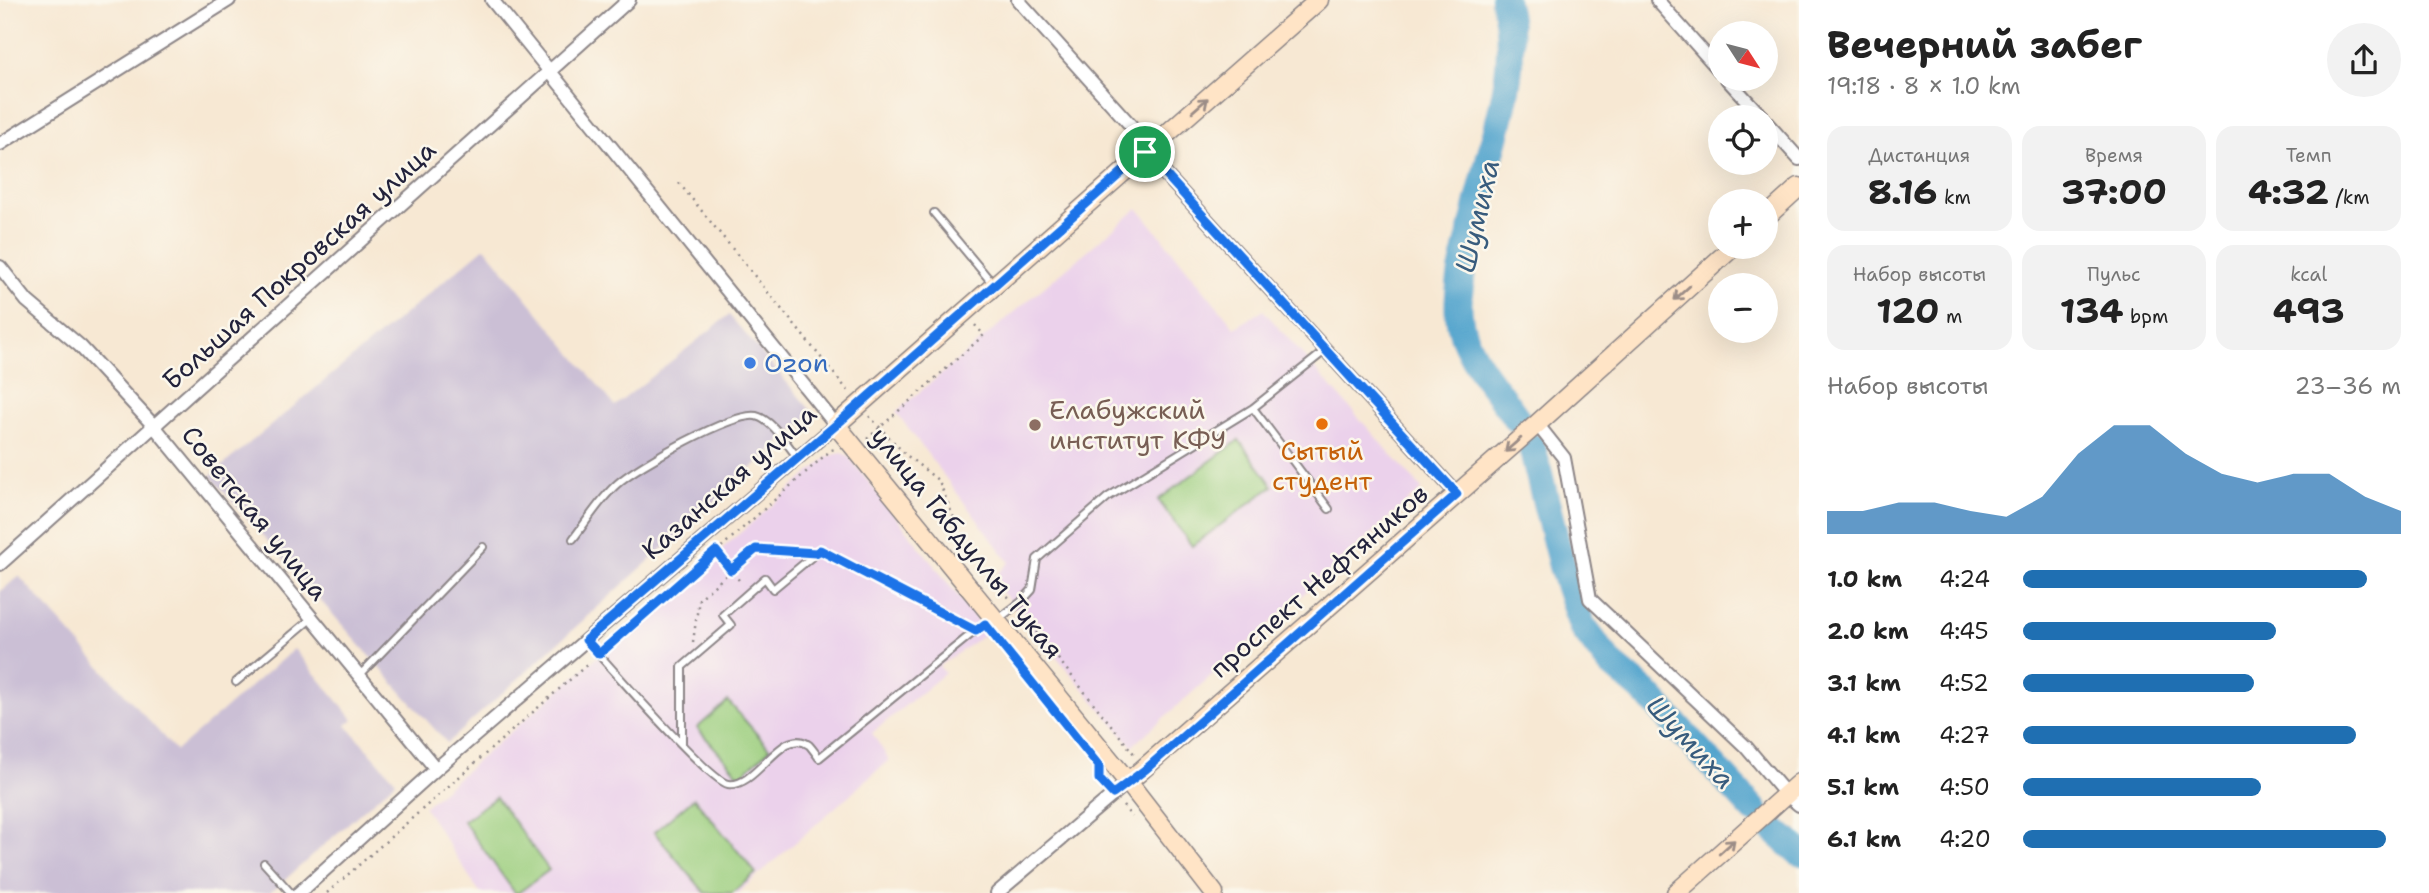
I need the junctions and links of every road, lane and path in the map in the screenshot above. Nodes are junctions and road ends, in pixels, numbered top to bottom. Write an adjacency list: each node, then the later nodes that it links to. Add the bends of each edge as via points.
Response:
1 (229, 0): 12 (street)
2 (492, 0): 8 (street, улица Габдуллы Тукая)
3 (629, 0): 8 (street, Большая Покровская улица)
4 (1018, 0): 13 (street, via 1134,129)
5 (1319, 0): 13 (main road, Казанская улица, one-way to 5)
6 (1657, 0): 7 (street)
7 (1708, 57)
8 (548, 71): 27 (street, улица Габдуллы Тукая); 28 (street, Большая Покровская улица)
9 (1738, 91): 10 (street)
10 (1751, 105)
11 (1778, 135): 14 (street)
12 (0, 144)
13 (1145, 152): 21 (main road, Казанская улица); 23 (street)
14 (1799, 159)
15 (679, 183): 24 (path)
16 (1799, 187): 17 (main road)
17 (1778, 206)
18 (934, 213): 21 (lane)
19 (1720, 259): 26 (main road, проспект Нефтяников, one-way to 26)
20 (0, 267): 28 (street, Советская улица, via 27,301 80,346)
21 (994, 285): 22 (main road, Казанская улица)
22 (964, 312): 24 (main road, Казанская улица); 29 (path, via 984,335)
23 (1326, 350): 25 (lane); 32 (street)
24 (859, 404): 27 (main road, Казанская улица); 29 (path)
25 (1253, 408): 33 (lane); 41 (lane, via 1108,497 1037,559 1032,590)
26 (1537, 424): 32 (main road, проспект Нефтяников, one-way to 32); 56 (street, via 1564,458 1590,599)
27 (836, 425): 30 (main road, улица Габдуллы Тукая); 31 (street, Казанская улица)
28 (154, 426): 38 (street, Большая Покровская улица); 42 (street, Советская улица)
29 (878, 428): 30 (path); 41 (path, via 939,481 963,541)
30 (857, 450): 36 (path, via 852,454 842,448 831,450); 43 (main road, улица Габдуллы Тукая)
31 (798, 458): 34 (lane, via 768,422 745,416 645,463 616,484); 45 (street, Казанская улица)
32 (1457, 494): 53 (main road, проспект Нефтяников)
33 (1329, 509)
34 (573, 539)
35 (483, 547): 48 (lane)
36 (716, 551): 39 (path); 46 (path)
37 (816, 553): 39 (path, via 756,549); 40 (lane, via 773,589 765,578); 44 (lane, via 820,550)
38 (0, 564)
39 (731, 570): 40 (path); 47 (path, via 699,599)
40 (749, 592): 47 (lane, via 723,615 731,625)
41 (1015, 606): 43 (lane); 53 (path)
42 (312, 618): 48 (street, Советская улица); 49 (lane)
43 (994, 618): 44 (lane); 54 (main road, улица Габдуллы Тукая)
44 (976, 631): 50 (lane, via 819,758 809,746 792,742 745,781 730,784 716,778)
45 (586, 640): 46 (lane); 52 (street, Казанская улица)
46 (599, 654): 50 (lane); 61 (path)
47 (691, 659): 50 (lane, via 682,667)
48 (359, 676): 52 (street, Советская улица)
49 (236, 682)
50 (682, 744)
51 (1099, 766): 55 (path, via 1099,779)
52 (436, 769): 60 (street, Казанская улица)
53 (1146, 769): 54 (main road, проспект Нефтяников)
54 (1128, 782): 55 (street, проспект Нефтяников); 63 (main road, улица Габдуллы Тукая)
55 (1113, 794): 57 (path); 62 (street, проспект Нефтяников)
56 (1795, 794): 64 (main road, one-way to 56)
57 (1138, 824)
58 (264, 863): 59 (lane)
59 (291, 893)
60 (299, 893)
61 (327, 893)
62 (997, 893)
63 (1214, 893)
64 (1676, 893)

